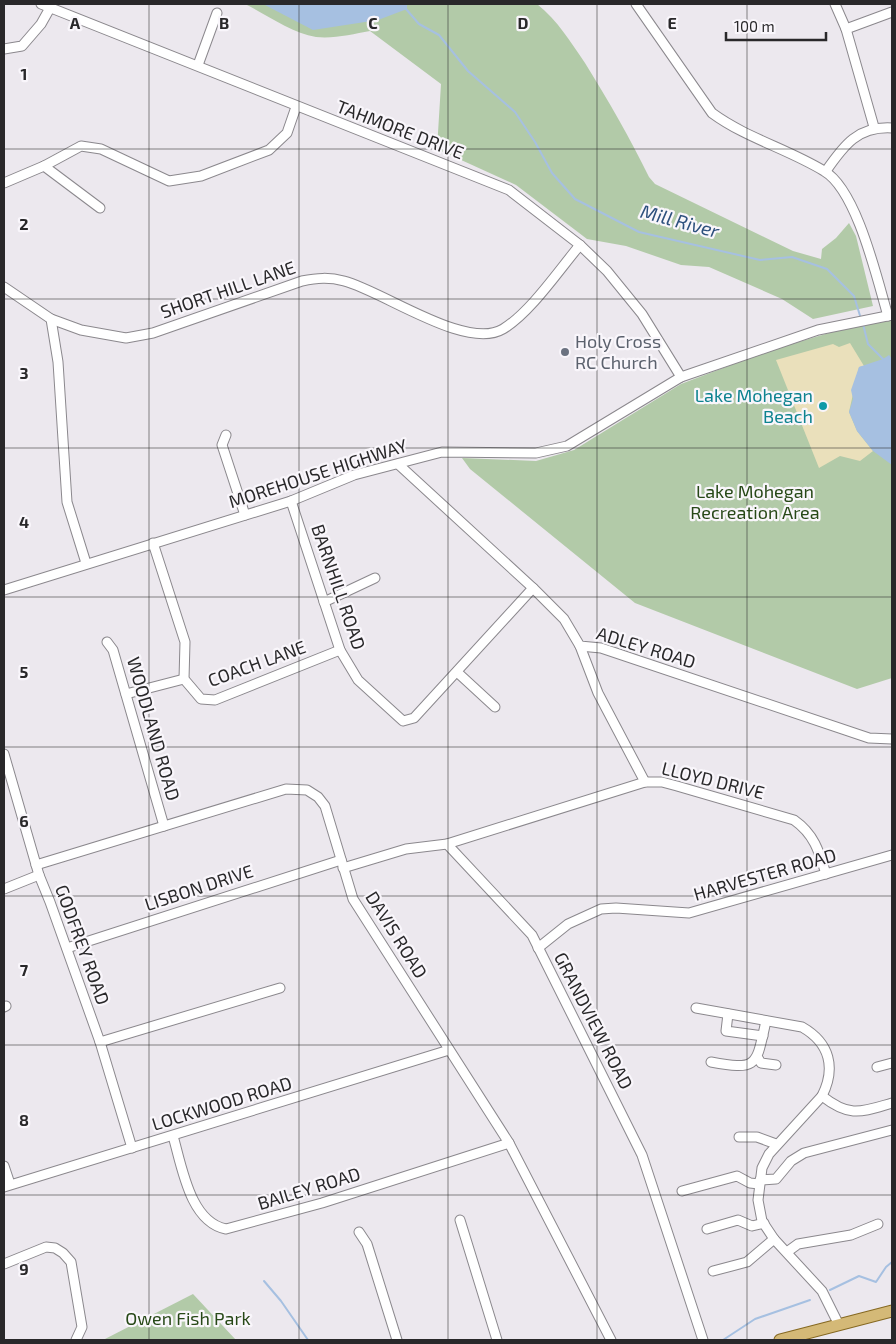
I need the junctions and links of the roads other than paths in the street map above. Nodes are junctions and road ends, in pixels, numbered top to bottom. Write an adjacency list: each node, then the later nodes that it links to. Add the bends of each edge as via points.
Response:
1 (41, 4): 4 (street, TAHMORE DRIVE)
2 (636, 4): 14 (street, via 712,113 727,124)
3 (834, 4): 7 (street)
4 (50, 8): 8 (street, via 22,46); 9 (street, TAHMORE DRIVE)
5 (892, 12): 7 (street)
6 (217, 13): 9 (street)
7 (846, 29): 11 (street)
8 (4, 49)
9 (198, 65): 10 (street, TAHMORE DRIVE)
10 (296, 107): 13 (street, via 287,133 269,150 191,178 169,181 100,149 81,146); 17 (street, TAHMORE DRIVE, via 509,190)
11 (874, 127): 12 (street); 14 (street, via 844,146)
12 (892, 128)
13 (44, 166): 15 (street); 16 (street)
14 (826, 171): 19 (street, via 842,190 856,217)
15 (4, 183)
16 (100, 208)
17 (580, 245): 20 (street, SHORT HILL LANE, via 516,320 501,330 483,334 455,330 355,285 321,277 302,280 153,333 126,338 101,335); 21 (street, TAHMORE DRIVE, via 607,271 642,314)
18 (4, 287): 20 (street, SHORT HILL LANE)
19 (890, 315): 21 (street, MOREHOUSE HIGHWAY, via 818,330)
20 (51, 319): 27 (street, via 58,362 67,502)
21 (681, 378): 23 (street, MOREHOUSE HIGHWAY, via 568,446 536,452 442,452)
22 (226, 435): 25 (street, via 222,445)
23 (398, 464): 24 (street, MOREHOUSE HIGHWAY, via 354,475); 29 (street, ADLEY ROAD)
24 (291, 501): 25 (street, MOREHOUSE HIGHWAY); 31 (street, BARNHILL ROAD)
25 (245, 515): 26 (street, MOREHOUSE HIGHWAY)
26 (153, 543): 27 (street, MOREHOUSE HIGHWAY); 36 (street, COACH LANE, via 185,642)
27 (86, 563): 30 (street, MOREHOUSE HIGHWAY)
28 (375, 578): 31 (street)
29 (533, 588): 33 (street, ADLEY ROAD, via 564,619); 35 (street)
30 (4, 590)
31 (324, 602): 34 (street, BARNHILL ROAD)
32 (107, 642): 37 (street, WOODLAND ROAD, via 113,650)
33 (580, 646): 39 (street, ADLEY ROAD, via 609,650 869,738); 41 (street, via 598,692)
34 (340, 650): 35 (street, BARNHILL ROAD, via 358,680 403,721 414,718); 36 (street, COACH LANE, via 215,700 201,699)
35 (457, 672): 38 (street)
36 (184, 679): 37 (street)
37 (126, 694): 42 (street, WOODLAND ROAD)
38 (495, 707)
39 (892, 740)
40 (4, 754): 46 (street, GODFREY ROAD)
41 (645, 782): 43 (street, LLOYD DRIVE); 47 (street, LLOYD DRIVE, via 670,784 794,820 806,828 816,842)
42 (164, 826): 45 (street, DAVIS ROAD, via 286,789 301,788 312,793 325,806); 46 (street, DAVIS ROAD)
43 (447, 844): 45 (street, via 406,848); 51 (street, GRANDVIEW ROAD, via 524,925)
44 (892, 855): 47 (street, HARVESTER ROAD)
45 (342, 864): 50 (street, LISBON DRIVE); 58 (street, DAVIS ROAD, via 360,911)
46 (36, 865): 48 (street, GODFREY ROAD)
47 (826, 874): 51 (street, HARVESTER ROAD, via 690,913 601,909 568,924)
48 (39, 875): 49 (street); 50 (street, GODFREY ROAD)
49 (4, 889)
50 (67, 948): 57 (street, GODFREY ROAD)
51 (538, 948): 91 (street, GRANDVIEW ROAD, via 642,1155)
52 (280, 988): 57 (street)
53 (696, 1008): 54 (street)
54 (728, 1014): 55 (street); 56 (street, via 726,1031)
55 (766, 1021): 56 (street); 64 (street, via 802,1027 824,1045 830,1066)
56 (763, 1036): 59 (street)
57 (100, 1042): 71 (street, GODFREY ROAD)
58 (449, 1050): 67 (street, LOCKWOOD ROAD); 69 (street, DAVIS ROAD)
59 (758, 1058): 60 (street, via 740,1068); 62 (street, via 761,1063)
60 (711, 1062)
61 (892, 1063): 63 (street)
62 (776, 1065)
63 (877, 1067)
64 (822, 1096): 65 (street, via 836,1107 852,1112); 70 (street)
65 (892, 1103)
66 (892, 1130): 73 (street, via 804,1153 791,1161 776,1179)
67 (172, 1136): 69 (street, BAILEY ROAD, via 200,1213 209,1222 226,1228 322,1203); 71 (street, LOCKWOOD ROAD)
68 (739, 1138): 70 (street, via 757,1138)
69 (509, 1143): 90 (street, DAVIS ROAD)
70 (776, 1144): 73 (street, via 762,1168)
71 (132, 1148): 74 (street, LOCKWOOD ROAD)
72 (4, 1166): 74 (street)
73 (759, 1182): 75 (street, via 750,1183 737,1176); 77 (street, via 758,1200)
74 (7, 1185)
75 (682, 1191)
76 (460, 1220): 89 (street)
77 (764, 1223): 79 (street, via 752,1226 738,1220); 81 (street)
78 (878, 1224): 82 (street, via 851,1235 798,1244)
79 (707, 1229)
80 (359, 1232): 88 (street, via 367,1244)
81 (774, 1239): 82 (street); 84 (street, via 747,1262)
82 (787, 1252): 86 (street, via 822,1291)
83 (4, 1264): 87 (street, via 46,1247 63,1253 71,1262 82,1327)
84 (713, 1271)
85 (892, 1311): 86 (main road)
86 (839, 1325): 92 (main road)
87 (76, 1340)
88 (397, 1340)
89 (498, 1340)
90 (611, 1340)
91 (703, 1340)
92 (780, 1340)

